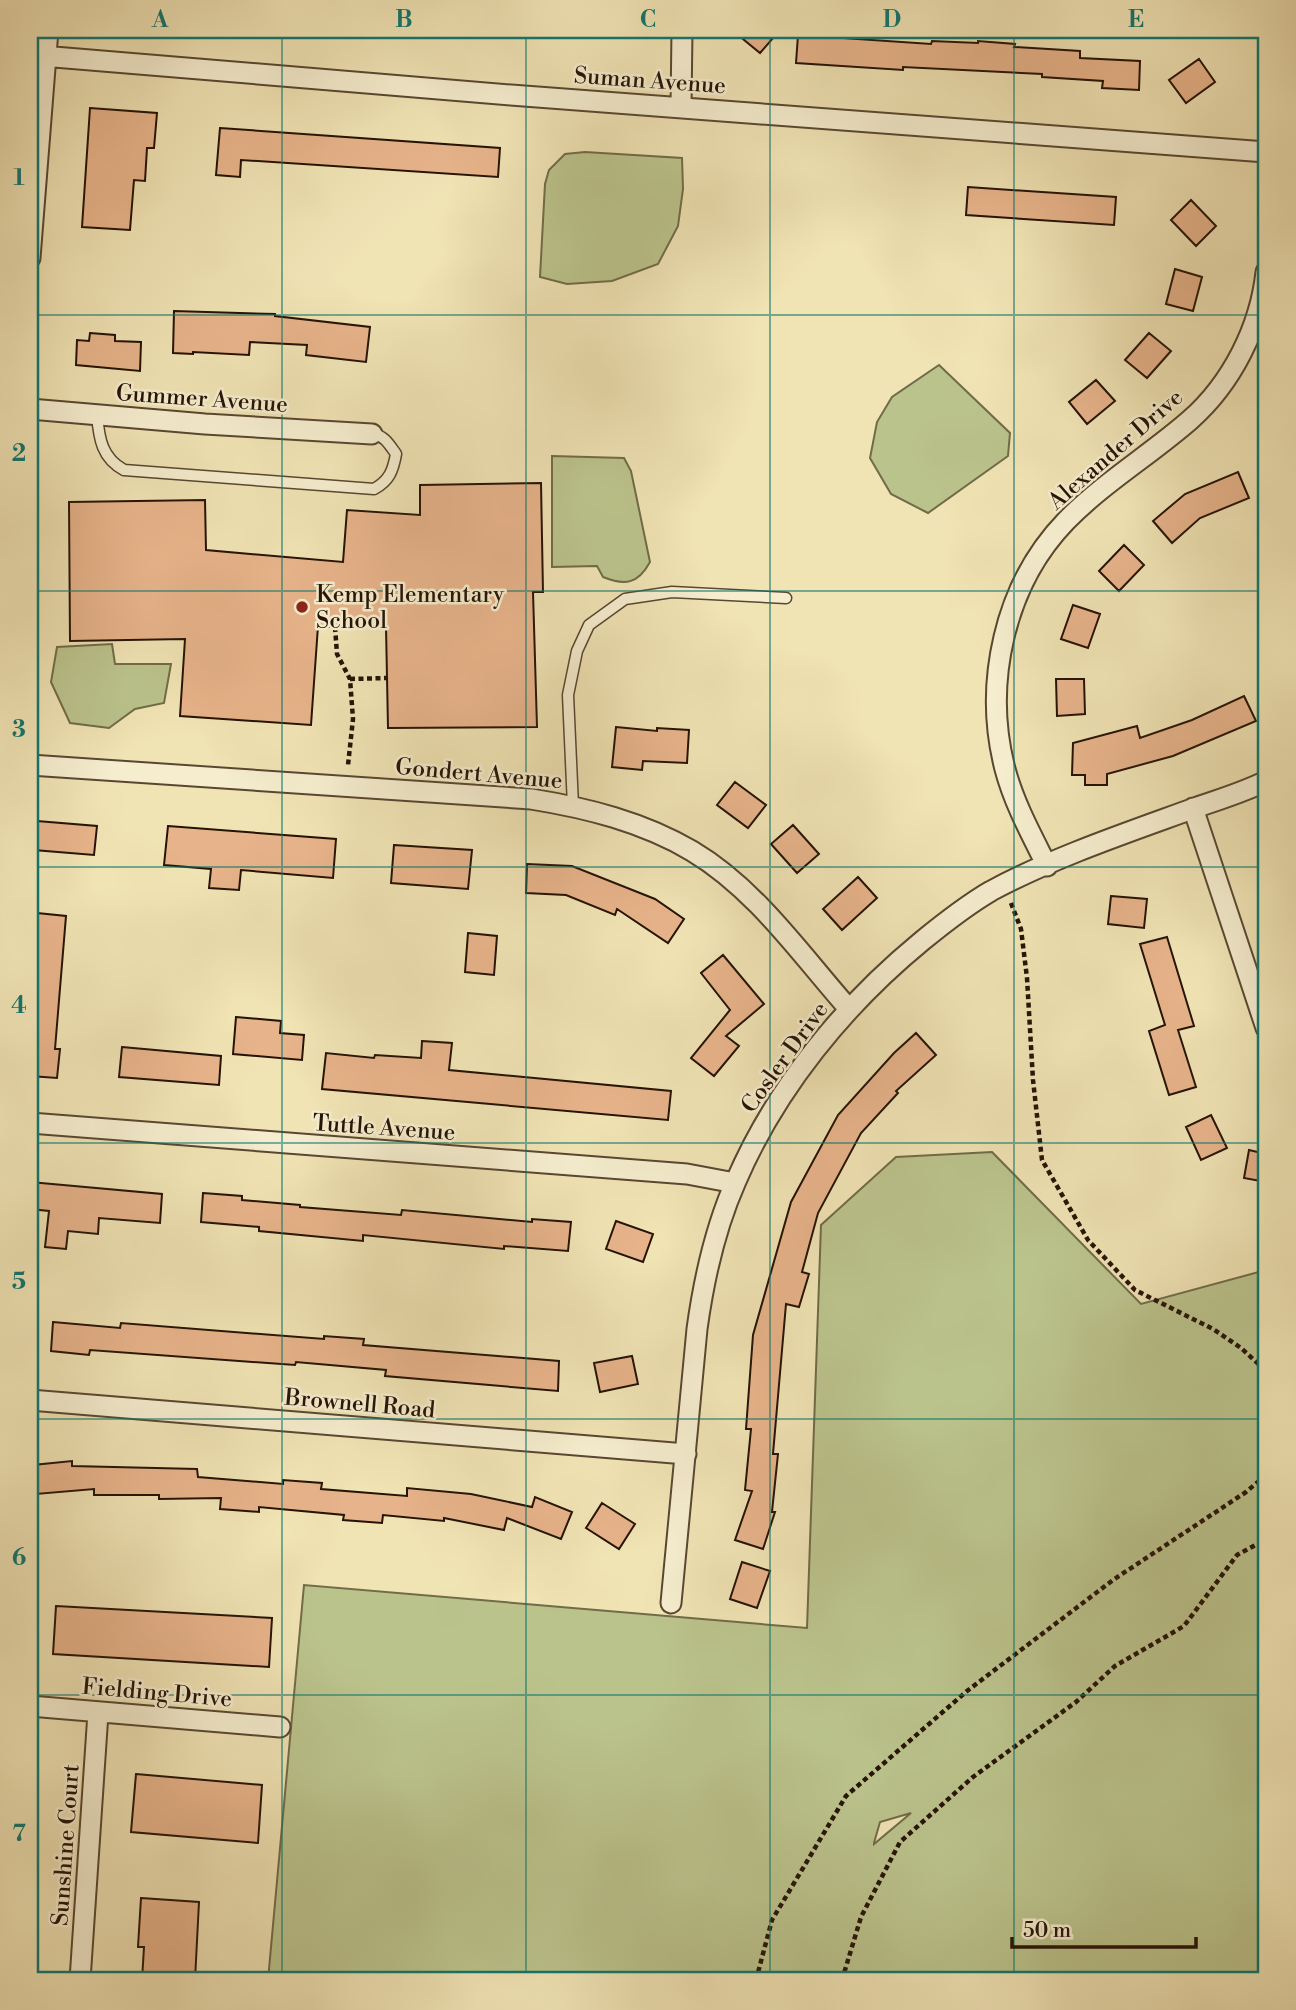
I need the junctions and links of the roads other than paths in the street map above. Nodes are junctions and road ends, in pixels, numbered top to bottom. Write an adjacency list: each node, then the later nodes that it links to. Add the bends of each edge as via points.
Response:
1 (48, 30): 3 (street)
2 (682, 30): 4 (street)
3 (38, 55): 4 (street, Suman Avenue); 6 (street)
4 (681, 107): 5 (street, Suman Avenue)
5 (1266, 152)
6 (31, 234): 7 (street)
7 (30, 258)
8 (1266, 272): 17 (street, Alexander Drive, via 1264,295 1251,331 1215,392 1191,418 1066,521 1020,588 999,656 998,731 1016,803)
9 (30, 409): 10 (street, Gummer Avenue)
10 (97, 415): 11 (street, Gummer Avenue); 11 (lane, via 104,453 124,470 374,489 386,483 396,454 380,435)
11 (372, 434)
12 (786, 598): 15 (lane, via 672,592 625,599 589,625 577,651 568,695)
13 (30, 765): 15 (street, Gondert Avenue, via 531,799)
14 (1266, 781): 16 (street, Cosler Drive)
15 (573, 806): 18 (street, Gondert Avenue, via 664,836 705,860 757,904)
16 (1193, 808): 17 (street, Cosler Drive); 19 (street)
17 (1047, 866): 18 (street, Cosler Drive, via 990,892 945,922 889,968)
18 (849, 1009): 21 (street, Cosler Drive, via 776,1107)
19 (1266, 1028)
20 (30, 1123): 21 (street, Tuttle Avenue, via 687,1174)
21 (735, 1183): 23 (street, Cosler Drive, via 703,1286)
22 (30, 1400): 23 (street, Brownell Road)
23 (686, 1454): 24 (street, Cosler Drive)
24 (671, 1603)
25 (30, 1706): 26 (street, Fielding Drive)
26 (98, 1713): 27 (street, Fielding Drive); 28 (street, Sunshine Court)
27 (280, 1727)
28 (80, 1980)

